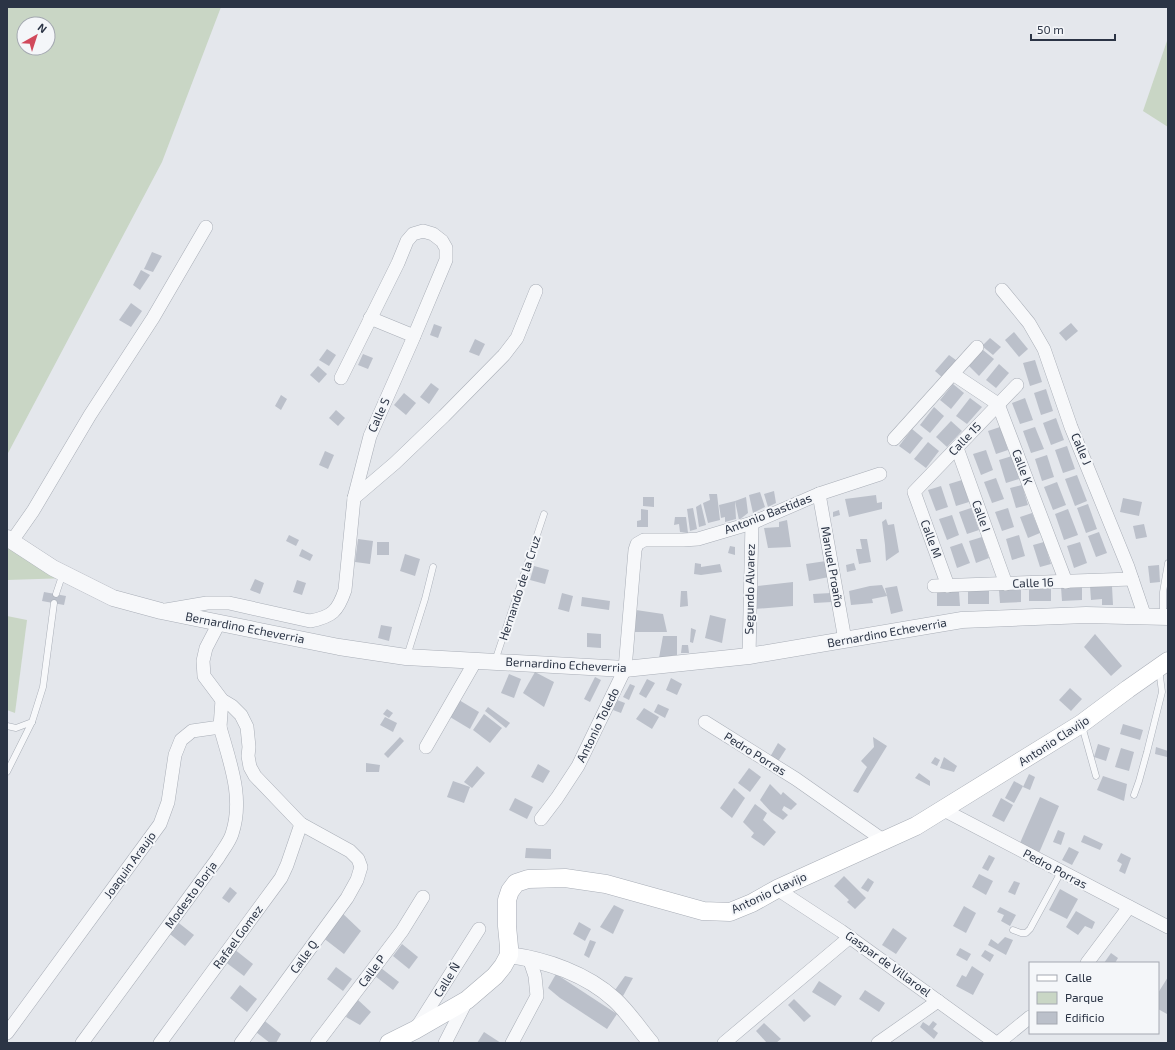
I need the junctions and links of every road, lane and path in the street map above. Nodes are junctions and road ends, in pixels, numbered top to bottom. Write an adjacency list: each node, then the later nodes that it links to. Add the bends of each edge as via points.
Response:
1 (206, 227): 19 (street, via 153,318 33,511)
2 (1002, 290): 24 (street, Calle J, via 1029,323 1044,349 1071,426)
3 (536, 291): 16 (street, via 517,338 504,355 395,463)
4 (370, 318): 5 (street); 5 (street, Calle S, via 407,241 413,234 423,231 433,234 446,248 446,260); 8 (street, Calle S)
5 (414, 336): 16 (street, Calle S, via 370,436)
6 (977, 347): 7 (street)
7 (953, 374): 10 (street); 11 (street)
8 (341, 378)
9 (1017, 385): 10 (street, Calle 15)
10 (998, 404): 12 (street, Calle 15); 25 (street, Calle K)
11 (894, 439)
12 (957, 448): 14 (street, Calle 15); 26 (street, Calle I)
13 (880, 474): 15 (street, Antonio Bastidas)
14 (914, 492): 28 (street, Calle M)
15 (819, 494): 18 (street, Antonio Bastidas); 35 (street, Manuel Proaño)
16 (354, 498): 31 (street, Calle S, via 344,590 341,603 333,612 310,621 229,603 207,603)
17 (544, 514): 39 (lane, Hernando de la Cruz)
18 (752, 523): 20 (street, Antonio Bastidas, via 698,539 644,540 637,544); 36 (street, Segundo Alvarez)
19 (9, 539): 23 (street, Bernardino Echeverria)
20 (635, 550): 41 (street, Antonio Toledo)
21 (1168, 563): 33 (lane, via 1163,592)
22 (433, 567): 37 (lane)
23 (63, 573): 29 (lane); 31 (street, Bernardino Echeverria, via 113,598)
24 (1132, 579): 25 (street, Calle 16); 32 (street, Calle J)
25 (1066, 582): 26 (street, Calle 16)
26 (1006, 584): 28 (street, Calle 16)
27 (934, 586): 28 (street, Calle 16)
28 (948, 586)
29 (56, 594)
30 (54, 603): 43 (lane, via 43,687)
31 (161, 611): 34 (street, Bernardino Echeverria)
32 (1146, 617): 33 (street, Bernardino Echeverria); 35 (street, Bernardino Echeverria, via 1086,615 962,620)
33 (1165, 617)
34 (219, 623): 37 (street, Bernardino Echeverria, via 339,647); 42 (street, via 206,648 203,661 204,676)
35 (845, 640): 36 (street, Bernardino Echeverria)
36 (749, 656): 41 (street, Bernardino Echeverria)
37 (406, 657): 38 (street, Bernardino Echeverria)
38 (476, 660): 39 (street, Bernardino Echeverria); 48 (street)
39 (495, 661): 41 (street, Bernardino Echeverria)
40 (1164, 664): 45 (main road, Antonio Clavijo); 51 (lane, via 1162,692)
41 (626, 670): 53 (street, Antonio Toledo, via 578,766)
42 (222, 700): 47 (street); 54 (street, via 241,715 247,727 248,756 255,776)
43 (32, 722): 46 (lane, via 16,728); 49 (lane)
44 (705, 722): 55 (street, Pedro Porras, via 796,779)
45 (1082, 724): 50 (lane); 52 (main road, Antonio Clavijo)
46 (7, 726)
47 (220, 727): 71 (street, Joaquin Araujo, via 192,731 181,740 175,755 168,802 160,824); 72 (street, Modesto Borja, via 236,785 237,812 232,836)
48 (426, 747)
49 (7, 772)
50 (1096, 776)
51 (1134, 795)
52 (942, 809): 55 (main road, Antonio Clavijo, via 916,826); 56 (street, Pedro Porras)
53 (541, 819)
54 (301, 824): 73 (street, Rafael Gomez, via 281,878); 74 (street, Calle Q, via 350,851 358,859 361,867 347,898)
55 (884, 840): 57 (main road, Antonio Clavijo)
56 (1061, 872): 59 (street, Pedro Porras); 62 (lane, via 1030,929 1026,933)
57 (777, 889): 63 (street, Gaspar de Villaroel); 64 (main road, Antonio Clavijo, via 730,912 702,911 606,884 565,878 528,879 516,883 507,900)
58 (423, 897): 75 (street, Calle P, via 402,931)
59 (1129, 907): 60 (street, Pedro Porras); 66 (street)
60 (1168, 927)
61 (478, 928): 70 (street, Calle Ñ)
62 (1013, 930)
63 (850, 937): 68 (street, Gaspar de Villaroel); 80 (street)
64 (509, 955): 65 (street); 67 (main road, via 495,976)
65 (529, 958): 78 (street, via 535,976 537,996); 79 (street, via 560,968 596,985 616,1001)
66 (1088, 962)
67 (467, 1000): 70 (main road); 77 (street)
68 (938, 1001): 81 (street); 82 (street, Gaspar de Villaroel)
69 (1029, 1018): 82 (street)
70 (415, 1030): 76 (main road)
71 (7, 1033)
72 (82, 1043)
73 (160, 1043)
74 (241, 1043)
75 (317, 1043)
76 (389, 1043)
77 (445, 1043)
78 (512, 1043)
79 (651, 1043)
80 (724, 1043)
81 (878, 1043)
82 (997, 1043)

